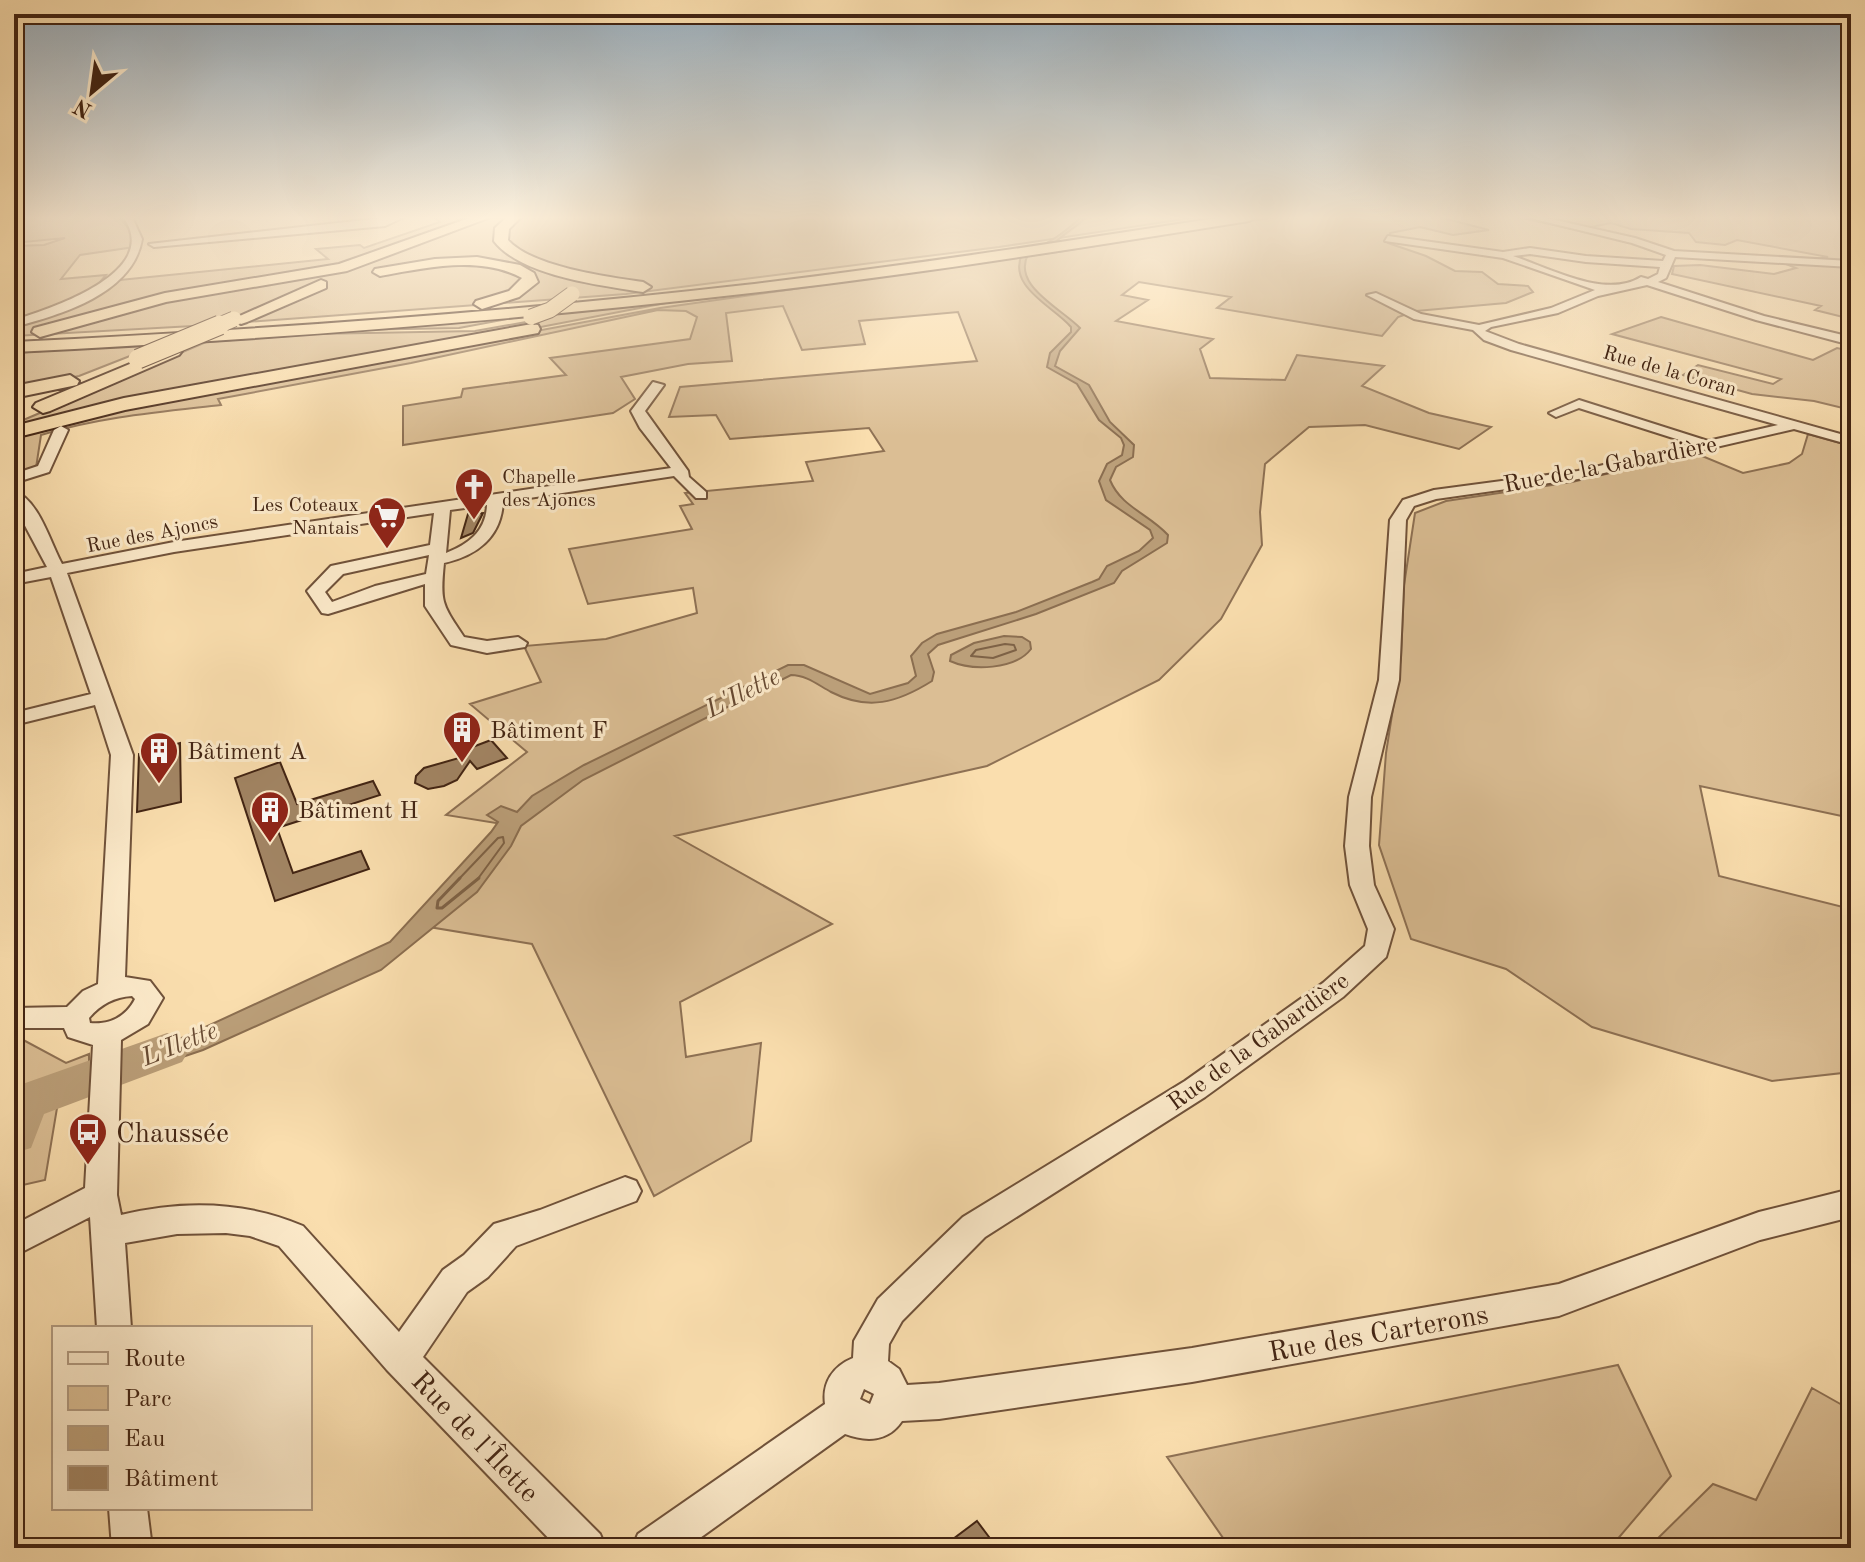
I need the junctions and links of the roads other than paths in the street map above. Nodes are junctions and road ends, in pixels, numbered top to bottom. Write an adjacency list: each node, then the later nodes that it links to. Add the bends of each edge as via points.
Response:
1 (101, 290): 12 (street)
2 (210, 290): 15 (highway)
3 (314, 290): 13 (highway)
4 (316, 290): 13 (highway)
5 (521, 290): 17 (highway, via 498,300)
6 (572, 290): 21 (highway, bridge, via 558,305 531,317 449,330)
7 (690, 290): 16 (highway)
8 (736, 290): 21 (highway)
9 (759, 290): 30 (highway, via 124,404)
10 (1606, 290): 20 (street, via 1554,311)
11 (1673, 290): 22 (street)
12 (98, 292): 15 (highway, via 126,296); 19 (street)
13 (309, 292): 18 (highway)
14 (1372, 295): 20 (street, via 1414,316)
15 (122, 309): 23 (highway)
16 (507, 309): 17 (highway); 23 (highway)
17 (392, 316): 24 (highway)
18 (241, 318): 24 (highway, bridge); 24 (highway, via 243,303 216,300 155,307 118,321); 26 (highway, bridge)
19 (14, 324)
20 (1479, 330): 28 (street, Rue de la Coran, via 1527,350)
21 (274, 332): 23 (highway)
22 (1851, 341)
23 (14, 343): 24 (highway)
24 (172, 344): 26 (highway)
25 (658, 385): 33 (street, via 638,411)
26 (16, 409)
27 (1556, 413): 32 (street, via 1579,404)
28 (1794, 425): 31 (street, Rue de la Coran); 32 (street, Rue de la Gabardière)
29 (61, 430): 34 (street, via 44,469)
30 (14, 432)
31 (1851, 441)
32 (1709, 445): 56 (street, Rue de la Gabardière, via 1578,475 1434,495 1404,507 1394,543 1389,680 1360,797 1357,846 1362,885 1381,929 1377,950 1333,990 1195,1089 974,1227 890,1310 872,1341)
33 (681, 471): 35 (street); 37 (street, Rue des Ajoncs)
34 (14, 479)
35 (701, 495)
36 (14, 496): 40 (street, via 31,516)
37 (495, 500): 38 (street, Rue des Ajoncs); 39 (street, via 496,511 483,540)
38 (443, 507): 39 (street); 40 (street, Rue des Ajoncs, via 174,547)
39 (437, 562): 39 (street, via 413,552 337,570 316,591 328,609); 42 (street, via 434,606 458,641 487,647)
40 (58, 571): 41 (street, Rue des Ajoncs); 43 (street)
41 (14, 579)
42 (518, 643)
43 (100, 698): 44 (street); 45 (street, via 122,755)
44 (14, 719)
45 (111, 989): 46 (street, via 88,1001); 48 (street, via 141,988 149,998)
46 (75, 1017): 47 (street); 48 (street, via 78,1030)
47 (14, 1018)
48 (108, 1047): 50 (street)
49 (625, 1191): 55 (street, Rue de l'Îlette, via 506,1234 455,1281)
50 (101, 1195): 52 (street); 53 (street)
51 (1851, 1203): 57 (street, Rue des Carterons, via 1759,1226 1559,1300 1192,1365 939,1401)
52 (109, 1232): 54 (street); 55 (street, Rue de l'Îlette, via 154,1220 271,1225 291,1236)
53 (14, 1241)
54 (114, 1326)
55 (400, 1358): 61 (street, Rue de l'Îlette)
56 (869, 1371): 57 (street, via 890,1383); 58 (street, via 854,1375 843,1388)
57 (892, 1400): 58 (street, via 876,1420 859,1421)
58 (846, 1411): 62 (street)
59 (128, 1510): 60 (street)
60 (132, 1548)
61 (586, 1548)
62 (652, 1548)

